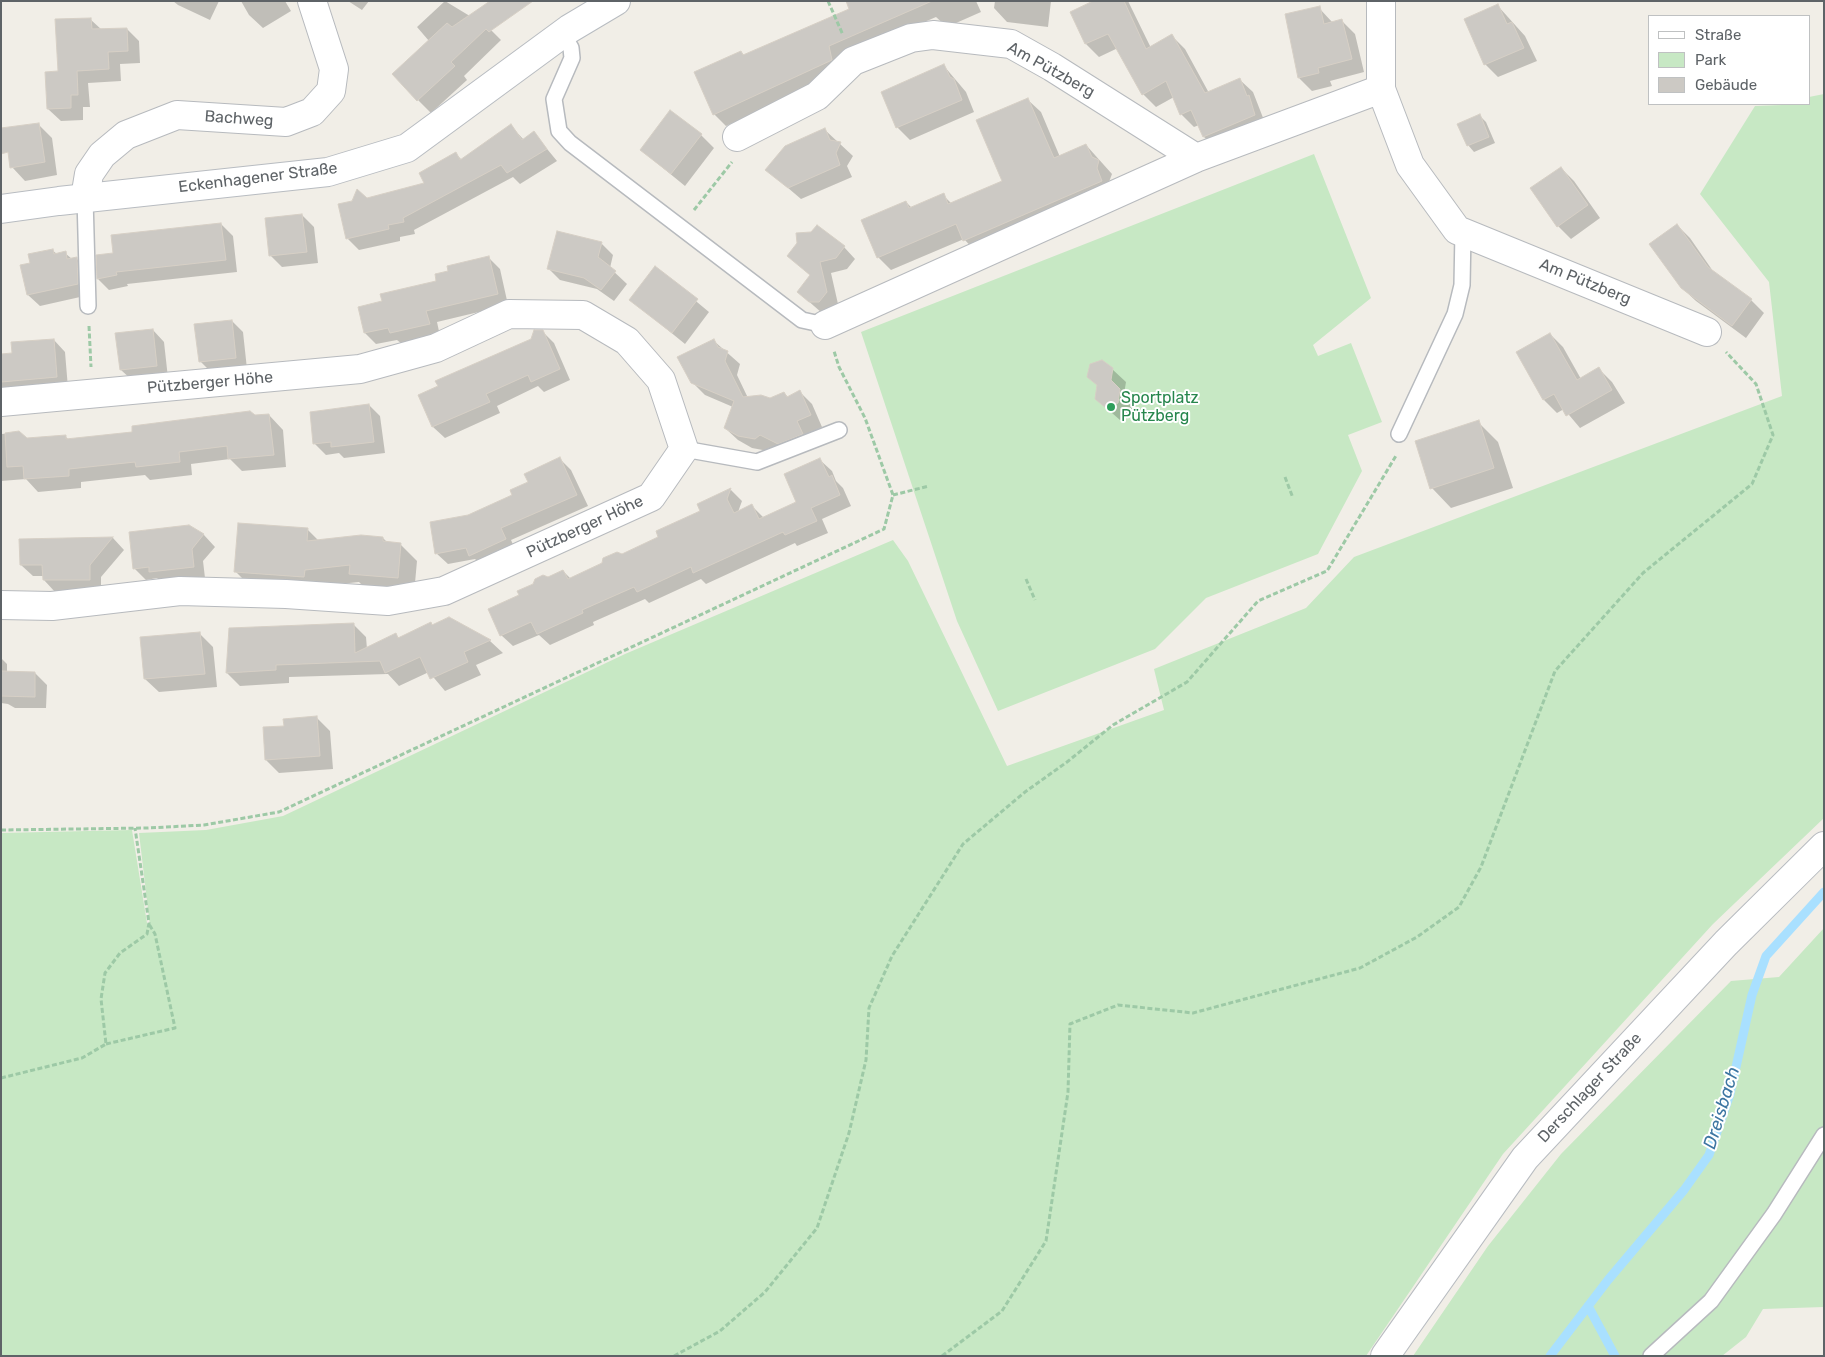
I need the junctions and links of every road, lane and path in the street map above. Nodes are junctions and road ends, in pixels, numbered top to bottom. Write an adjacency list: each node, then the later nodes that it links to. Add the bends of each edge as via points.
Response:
1 (312, 1): 10 (street, Bachweg, via 334,69 331,91 312,112 286,122 177,115 126,135 102,155 89,174)
2 (616, 1): 5 (street, Eckenhagener Straße)
3 (828, 1): 6 (path)
4 (1381, 1): 7 (street, Am Pützberg)
5 (563, 34): 10 (street, Eckenhagener Straße, via 406,148 328,172); 12 (lane, via 571,48 572,58 554,99 558,131)
6 (846, 42)
7 (1381, 89): 9 (street); 13 (street, Am Pützberg, via 1410,165 1457,230)
8 (737, 137): 9 (street, Am Pützberg, via 817,96 853,61 911,38 933,35 1011,44); 12 (path, via 734,159)
9 (1196, 158): 15 (street)
10 (85, 198): 11 (street, Eckenhagener Straße); 14 (lane)
11 (1, 209)
12 (680, 229): 15 (lane, via 802,320)
13 (1463, 232): 16 (street, Am Pützberg); 20 (lane, via 1462,285 1455,314)
14 (88, 306): 17 (path)
15 (825, 325): 24 (path, via 839,367 866,418)
16 (1706, 332): 37 (path, via 1756,384 1773,435 1752,484 1643,573 1555,671 1481,867 1459,907 1417,937 1360,968 1194,1014 1118,1005 1070,1024 1068,1092 1046,1241 1002,1311)
17 (93, 394): 18 (street, Pützberger Höhe); 21 (street, Pützberger Höhe, via 360,369 436,348 509,314 583,315 627,341 661,380)
18 (1, 402)
19 (839, 430): 21 (lane, via 757,462)
20 (1399, 434): 36 (path, via 1402,445 1327,571 1258,600 1186,682 1112,725 962,844 892,956 869,1008 866,1060 849,1133 816,1228 765,1292 720,1331)
21 (684, 449): 28 (street, Pützberger Höhe, via 651,497 444,591 388,602 180,590 52,606)
22 (1285, 476): 25 (path)
23 (929, 486): 24 (path)
24 (893, 495): 29 (path, via 884,529 279,812 204,825)
25 (1293, 498)
26 (1026, 579): 27 (path)
27 (1034, 600)
28 (1, 605)
29 (135, 828): 30 (path); 32 (path)
30 (1, 830)
31 (1824, 846): 38 (street, Derschlager Straße, via 1726,943 1525,1158)
32 (148, 923): 33 (path, via 147,934 120,953 105,973 101,999); 33 (path, via 156,934 175,1028)
33 (106, 1044): 34 (path, via 82,1058)
34 (1, 1078)
35 (1824, 1135): 39 (lane, via 1774,1214 1711,1301)
36 (674, 1356)
37 (942, 1356)
38 (1385, 1356)
39 (1651, 1356)

